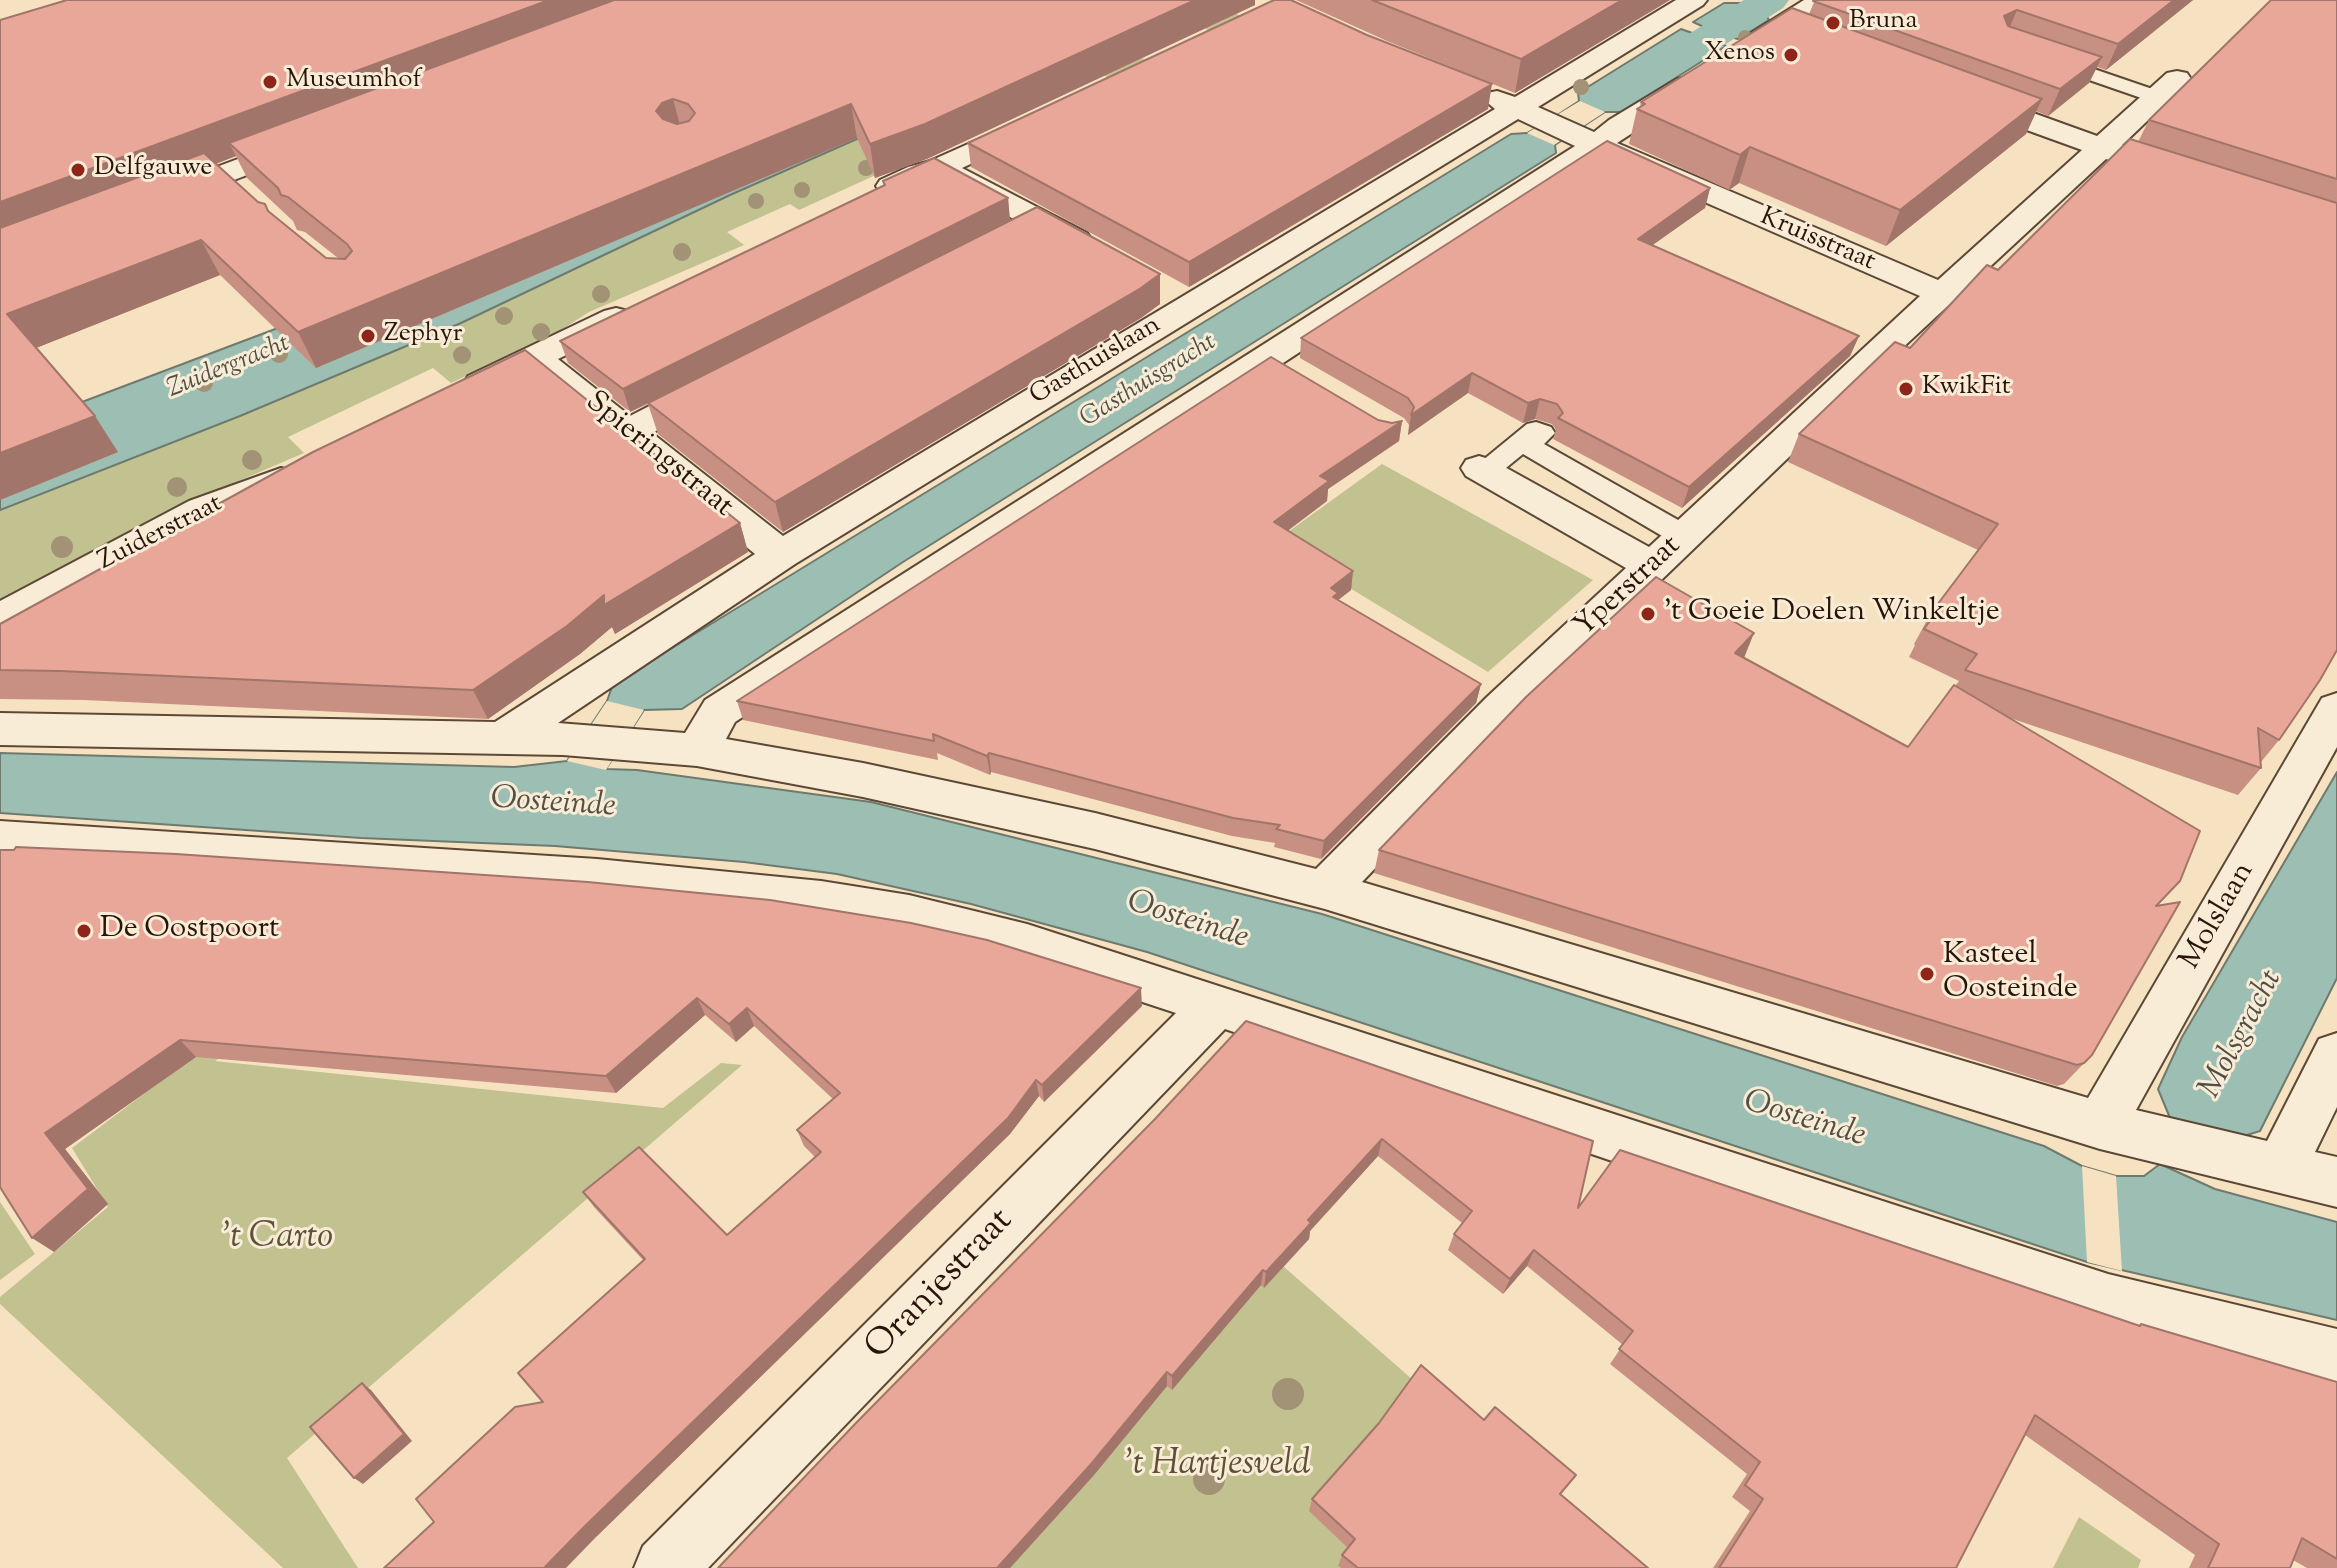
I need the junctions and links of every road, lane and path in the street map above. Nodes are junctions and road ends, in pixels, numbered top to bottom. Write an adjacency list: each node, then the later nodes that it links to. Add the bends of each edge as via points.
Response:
1 (1694, 0): 10 (street, Gasthuislaan)
2 (1792, 14): 4 (street)
3 (2032, 54): 6 (lane)
4 (1734, 56)
5 (1708, 72): 10 (street, Gasthuislaan, via 1619,126)
6 (2167, 88): 12 (street)
7 (1475, 91): 10 (street, Kruisstraat)
8 (1954, 94): 12 (street)
9 (1054, 113): 14 (street)
10 (1560, 126): 20 (street, Kruisstraat); 29 (street, Gasthuislaan, via 1177,296); 35 (street, Gasthuislaan, via 1281,365 720,711)
11 (325, 135): 15 (street)
12 (2102, 149): 13 (street); 20 (street)
13 (2146, 163)
14 (941, 167): 17 (street); 19 (street, via 1023,229)
15 (225, 174): 16 (lane); 18 (street)
16 (246, 194)
17 (857, 201)
18 (140, 206)
19 (1101, 254)
20 (1942, 294): 28 (street, Yperstraat)
21 (648, 303): 22 (street)
22 (535, 358): 24 (street); 25 (street, Spieringstraat)
23 (726, 381): 25 (street)
24 (450, 399)
25 (626, 432): 29 (street, Spieringstraat)
26 (308, 467): 31 (street, Zuiderstraat, via 202,510)
27 (1482, 469): 28 (lane, via 1539,431 1525,444); 30 (street)
28 (1684, 536): 30 (street, Yperstraat)
29 (781, 555): 34 (street, Gasthuislaan)
30 (1653, 566): 37 (street, Yperstraat, via 1502,708)
31 (0, 619)
32 (2337, 709): 40 (street, Molslaan)
33 (0, 729): 34 (street)
34 (506, 736): 35 (street)
35 (697, 750): 37 (street, via 1095,831)
36 (0, 839): 38 (street, via 504,871 821,900 1027,944)
37 (1325, 890): 40 (street)
38 (1216, 1005): 43 (street, via 2108,1302); 44 (street, Oranjestraat)
39 (2337, 1055): 41 (street)
40 (2100, 1125): 41 (street)
41 (2263, 1166): 42 (street)
42 (2337, 1182)
43 (2337, 1358)
44 (665, 1568)

